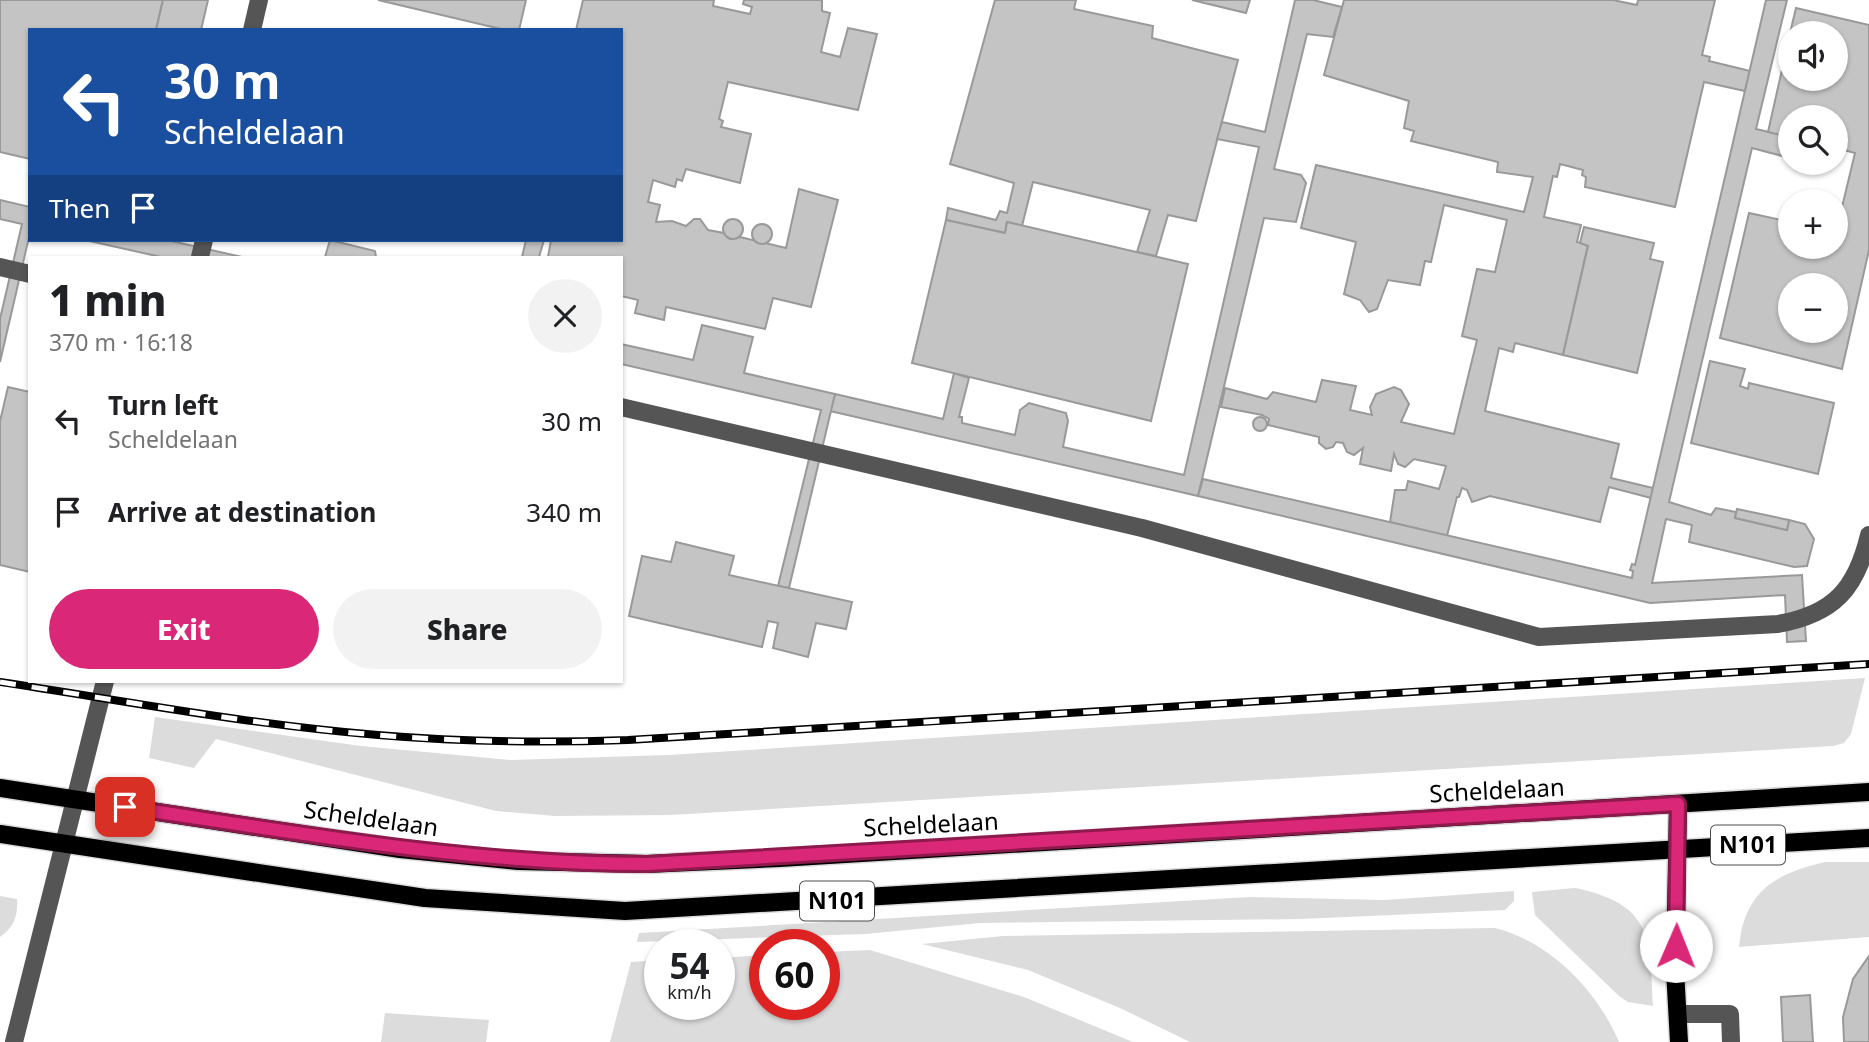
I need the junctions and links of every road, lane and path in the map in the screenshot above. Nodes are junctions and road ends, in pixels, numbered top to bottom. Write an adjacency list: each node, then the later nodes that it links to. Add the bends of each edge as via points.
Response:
1 (259, 0): 2 (street)
2 (252, 28)
3 (0, 267): 4 (street)
4 (28, 274)
5 (623, 407): 6 (street, via 1142,528 1539,637 1807,619 1847,590 1863,561)
6 (1869, 535)
7 (104, 683): 10 (street)
8 (0, 788): 10 (main road, Scheldelaan / N101)
9 (1869, 792): 11 (main road, Scheldelaan / N101)
10 (75, 800): 11 (main road, Scheldelaan / N101, via 400,849 601,864 780,858); 14 (street)
11 (1678, 804): 15 (main road)
12 (0, 834): 14 (main road, N101)
13 (1869, 838): 15 (main road, N101)
14 (64, 844): 15 (main road, N101, via 438,899 625,911); 17 (street)
15 (1679, 849): 16 (main road)
16 (1678, 1014): 18 (main road); 19 (street, via 1730,1014)
17 (14, 1042)
18 (1679, 1042)
19 (1731, 1042)

